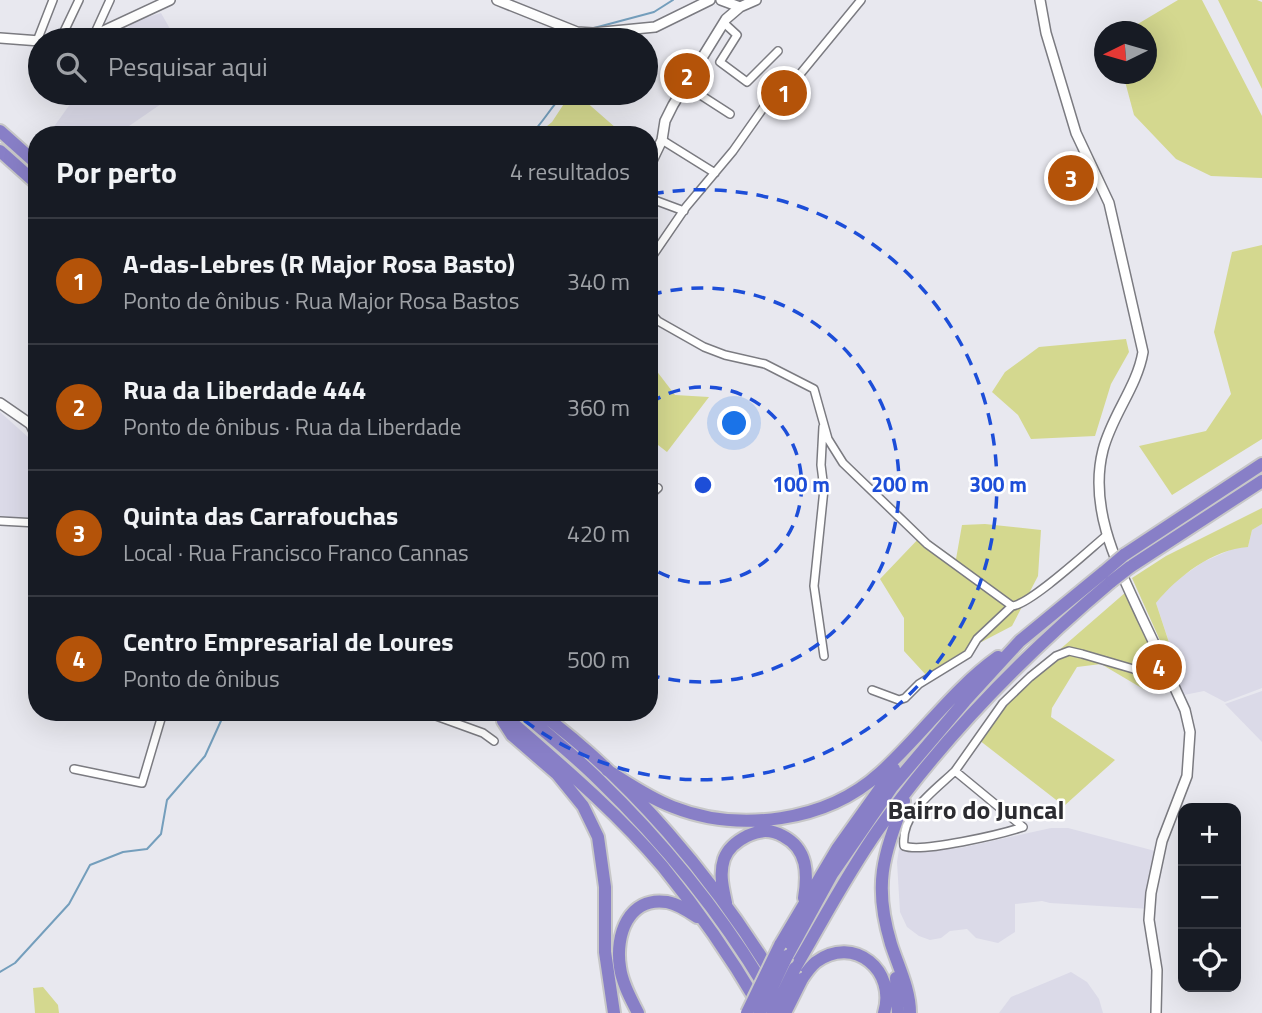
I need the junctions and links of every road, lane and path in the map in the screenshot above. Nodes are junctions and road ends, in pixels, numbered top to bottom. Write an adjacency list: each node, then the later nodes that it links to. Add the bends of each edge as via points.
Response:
1 (53, 0): 13 (street)
2 (79, 0): 14 (street)
3 (110, 0): 15 (street)
4 (170, 0): 16 (street)
5 (497, 0): 17 (street)
6 (710, 0): 18 (street)
7 (721, 0): 11 (street)
8 (756, 0): 11 (street)
9 (861, 0): 29 (street, via 801,73 766,104)
10 (1040, 0): 42 (street, via 1076,133 1109,203 1143,352 1100,467)
11 (740, 7): 12 (street)
12 (724, 23): 21 (street, via 737,35 720,62 747,82); 22 (street)
13 (43, 28)
14 (66, 28)
15 (97, 28)
16 (109, 28)
17 (567, 28)
18 (645, 28)
19 (0, 38): 20 (street)
20 (28, 40)
21 (778, 51)
22 (685, 85): 23 (street); 25 (street, via 665,121)
23 (730, 114)
24 (0, 131): 28 (highway)
25 (662, 140): 26 (street); 29 (street)
26 (658, 149)
27 (0, 151): 30 (highway)
28 (28, 156)
29 (715, 173): 32 (street)
30 (28, 176)
31 (658, 201): 32 (street)
32 (684, 211): 33 (street)
33 (658, 248)
34 (658, 321): 37 (street, via 704,347 765,364 814,389)
35 (0, 403): 36 (street)
36 (28, 421)
37 (823, 421): 45 (street, via 828,439 862,481 927,544); 47 (street, via 824,489 814,586)
38 (1262, 464): 43 (highway)
39 (1262, 481): 43 (highway)
40 (0, 521): 41 (street)
41 (28, 523)
42 (1107, 535): 45 (street, via 1034,595); 48 (street)
43 (1127, 561): 44 (highway, bridge)
44 (1108, 576): 46 (highway); 61 (highway, via 974,709)
45 (1012, 606): 49 (street, via 977,639 968,654 905,698)
46 (1020, 641): 56 (highway, via 979,671); 66 (highway, via 892,786)
47 (824, 656)
48 (1173, 684): 60 (street, via 1082,654 1069,651 1056,656 1003,703); 79 (street, via 1185,710 1190,758 1151,893)
49 (872, 690)
50 (160, 721): 58 (street, via 142,783)
51 (450, 721): 57 (street)
52 (504, 721): 68 (highway, via 512,735 556,774 590,818 603,863 605,952)
53 (509, 721): 64 (highway, via 584,786 662,866)
54 (532, 721): 69 (highway, via 598,778 671,856)
55 (551, 721): 59 (highway)
56 (918, 734): 59 (highway, via 859,789 830,805 775,819 727,819 673,808); 63 (highway, via 836,849)
57 (494, 741)
58 (74, 769)
59 (607, 770): 62 (highway)
60 (955, 771): 60 (street, via 1023,827 982,838 904,846 908,821)
61 (911, 785): 65 (highway, via 890,839 880,884); 67 (highway, via 844,882)
62 (727, 906): 63 (highway, via 722,881 725,856 736,842 761,830 779,834 799,847 807,869); 69 (highway)
63 (803, 906): 66 (highway)
64 (705, 922): 72 (highway, via 666,902 636,910 624,923 620,968); 74 (highway)
65 (891, 943): 77 (highway); 78 (highway)
66 (784, 950): 73 (highway, bridge); 74 (highway, bridge)
67 (799, 973): 69 (highway, bridge); 75 (highway, bridge); 76 (highway, via 833,953 859,955 880,972 888,992)
68 (610, 976): 70 (highway); 71 (highway)
69 (791, 1012)
70 (614, 1013)
71 (622, 1013)
72 (638, 1013)
73 (747, 1013)
74 (762, 1013)
75 (773, 1013)
76 (884, 1013)
77 (898, 1013)
78 (910, 1013)
79 (1156, 1013)

